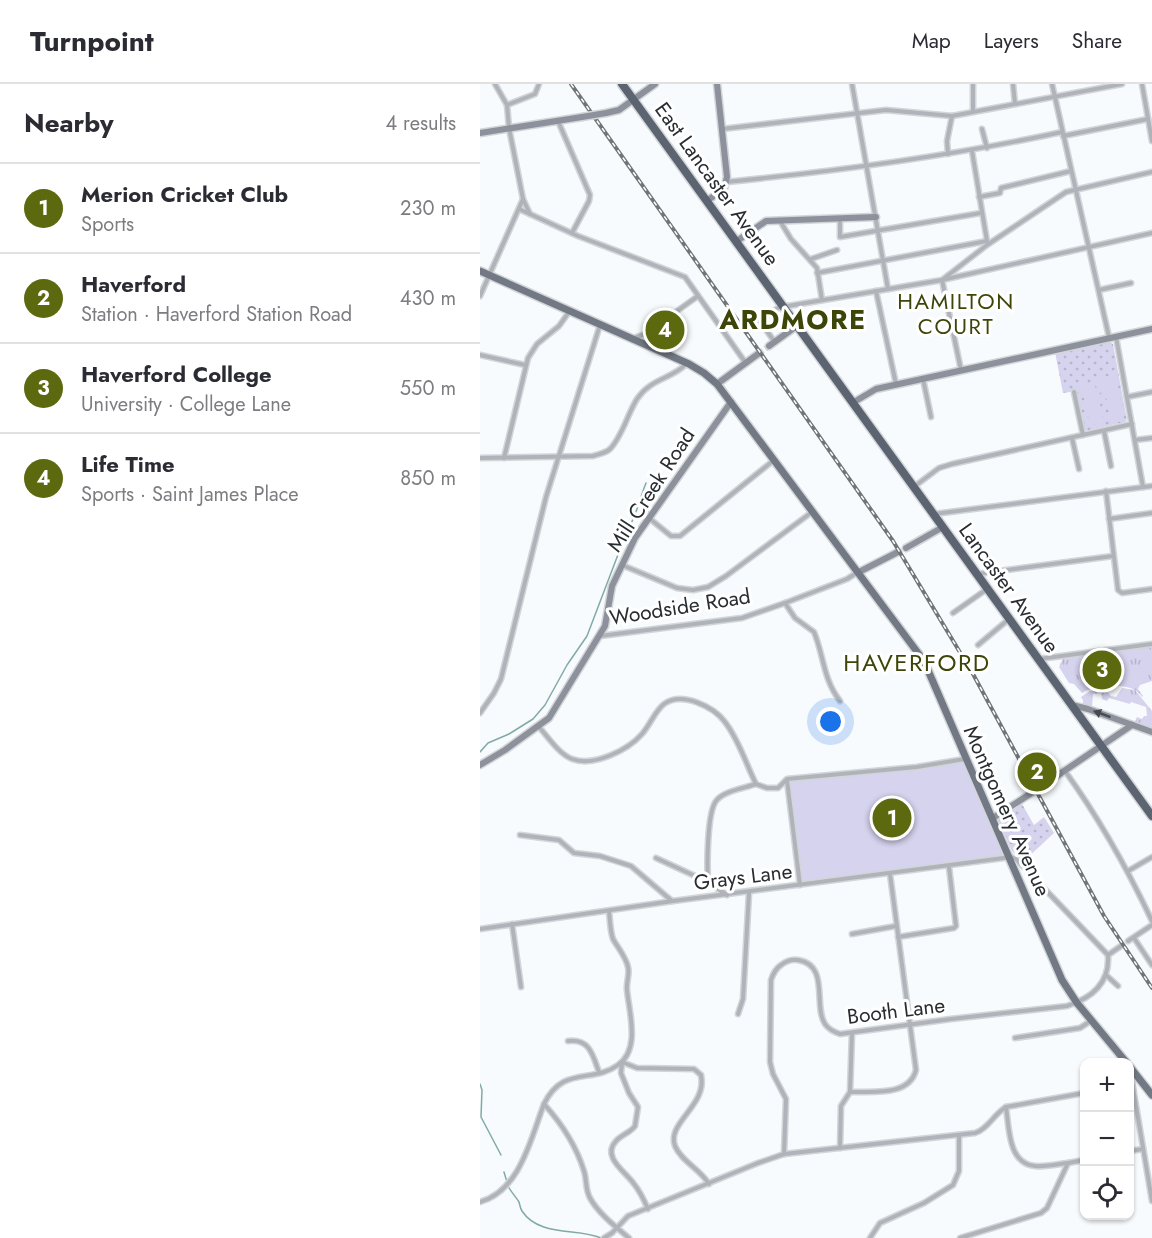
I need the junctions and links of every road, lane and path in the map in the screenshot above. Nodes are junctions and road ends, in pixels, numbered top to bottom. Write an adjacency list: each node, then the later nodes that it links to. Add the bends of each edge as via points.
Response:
1 (495, 84): 17 (street)
2 (540, 84): 17 (street, via 535,94)
3 (622, 84): 13 (highway, East Lancaster Avenue)
4 (655, 84): 13 (street)
5 (717, 84): 24 (street)
6 (852, 84): 19 (street)
7 (973, 84): 18 (street)
8 (1013, 84): 16 (street)
9 (1052, 84): 12 (street)
10 (1122, 84): 12 (street)
11 (1142, 84): 15 (street)
12 (1054, 97): 16 (street); 27 (street)
13 (634, 100): 22 (street, bridge, via 619,110); 39 (highway, East Lancaster Avenue)
14 (1152, 100): 15 (street)
15 (1145, 101): 21 (street)
16 (1015, 104): 18 (street)
17 (507, 105): 23 (street)
18 (973, 111): 20 (street)
19 (858, 114): 20 (street, via 886,110); 24 (street); 32 (street)
20 (952, 116): 31 (street, via 946,141)
21 (1148, 119): 27 (street); 28 (street)
22 (558, 120): 23 (street); 47 (street, via 590,195)
23 (509, 128): 26 (street); 38 (street)
24 (722, 129): 35 (street)
25 (982, 129): 29 (street)
26 (480, 133)
27 (1063, 134): 29 (street); 33 (street)
28 (1152, 141)
29 (987, 148): 30 (street)
30 (972, 151): 31 (street); 37 (street)
31 (948, 154): 32 (street)
32 (867, 166): 35 (street); 43 (street)
33 (1071, 171): 36 (street); 37 (street)
34 (1152, 172): 36 (street)
35 (726, 182): 39 (street, via 724,189)
36 (1076, 189): 50 (street); 51 (street)
37 (979, 197): 41 (street)
38 (523, 199): 40 (street); 42 (street)
39 (708, 200): 49 (highway, East Lancaster Avenue)
40 (519, 210): 42 (street); 57 (street)
41 (981, 213): 46 (street); 50 (street)
42 (530, 215): 47 (street)
43 (876, 217): 44 (street); 46 (street)
44 (840, 219): 45 (street); 46 (street, via 840,237)
45 (780, 220): 49 (street, via 763,222); 53 (street, via 791,239)
46 (878, 231): 54 (street)
47 (572, 233): 64 (street, via 683,276)
48 (1152, 233): 51 (street)
49 (737, 241): 66 (highway, East Lancaster Avenue)
50 (987, 243): 54 (street); 58 (street)
51 (1089, 247): 58 (street); 61 (street)
52 (837, 250): 53 (street)
53 (811, 259): 56 (street)
54 (883, 259): 56 (street); 60 (street)
55 (480, 271): 57 (main road, Montgomery Avenue)
56 (818, 273): 65 (street)
57 (489, 275): 63 (street); 67 (main road, Montgomery Avenue)
58 (942, 280): 60 (street); 81 (street)
59 (1131, 283): 61 (street)
60 (888, 289): 62 (street)
61 (1099, 290): 72 (street)
62 (876, 291): 65 (street); 84 (street)
63 (480, 296)
64 (698, 296): 71 (street); 79 (street)
65 (822, 300): 66 (street)
66 (783, 305): 69 (highway, East Lancaster Avenue); 74 (street, via 759,320)
67 (570, 311): 68 (main road, Montgomery Avenue); 80 (street, via 565,321 537,344)
68 (601, 325): 73 (main road, Montgomery Avenue); 97 (street)
69 (798, 325): 74 (street); 89 (highway, East Lancaster Avenue)
70 (1152, 328): 72 (street)
71 (645, 334): 73 (street); 75 (street)
72 (1112, 337): 81 (street); 87 (street)
73 (631, 338): 75 (main road, Montgomery Avenue)
74 (772, 344)
75 (646, 345): 78 (main road, Montgomery Avenue)
76 (758, 354): 79 (street)
77 (480, 355): 80 (street)
78 (686, 363): 83 (main road, Montgomery Avenue); 97 (street, via 644,391 610,448 593,456)
79 (746, 363): 83 (street)
80 (525, 365): 99 (street)
81 (961, 370): 82 (street)
82 (923, 378): 84 (street); 90 (street)
83 (717, 384): 88 (main road, Montgomery Avenue)
84 (896, 384): 89 (street, via 870,391)
85 (1074, 392): 93 (street)
86 (1152, 392): 87 (street)
87 (1127, 398): 91 (street)
88 (731, 402): 100 (main road, Montgomery Avenue); 110 (street, Mill Creek Road)
89 (854, 402): 104 (highway, Lancaster Avenue)
90 (931, 417)
91 (1132, 424): 92 (street); 96 (street)
92 (1104, 430): 93 (street); 101 (street)
93 (1083, 435): 94 (street)
94 (1072, 438): 102 (street); 104 (street, via 944,466)
95 (1152, 438): 96 (street)
96 (1135, 440): 105 (street)
97 (559, 457): 99 (street); 130 (street, via 501,679)
98 (480, 458): 99 (street)
99 (504, 458)
100 (775, 460): 107 (main road, Montgomery Avenue); 110 (street, via 680,536 670,536)
101 (1111, 466)
102 (1079, 470)
103 (1152, 486): 105 (street)
104 (914, 487): 109 (highway, Lancaster Avenue)
105 (1143, 487): 106 (street)
106 (1106, 491): 109 (street); 111 (street)
107 (812, 512): 116 (street, via 708,587 677,588); 117 (main road, Montgomery Avenue)
108 (1152, 513): 111 (street)
109 (934, 514): 112 (highway, Lancaster Avenue)
110 (649, 518): 116 (street, Mill Creek Road)
111 (1108, 519): 115 (street)
112 (943, 527): 113 (street); 118 (highway, Lancaster Avenue)
113 (906, 548)
114 (898, 552): 117 (street, Woodside Road)
115 (1113, 557): 118 (street); 120 (street, via 1119,592)
116 (622, 565): 124 (street, Mill Creek Road, via 612,586 607,620)
117 (859, 572): 121 (street, Woodside Road); 135 (main road, Montgomery Avenue, via 924,661)
118 (977, 574): 119 (highway, Lancaster Avenue)
119 (987, 588): 122 (street); 123 (highway, Lancaster Avenue)
120 (1152, 589)
121 (786, 603): 124 (street, Woodside Road, via 742,618); 128 (street, via 795,618 814,632 824,669)
122 (953, 613)
123 (1009, 619): 126 (street); 127 (highway, Lancaster Avenue)
124 (600, 636): 132 (street, Mill Creek Road, via 549,718)
125 (1152, 644): 127 (street)
126 (978, 645)
127 (1038, 659): 129 (highway, Lancaster Avenue)
128 (840, 701)
129 (1072, 705): 131 (street, one-way to 129); 134 (highway, Lancaster Avenue)
130 (480, 713)
131 (1132, 724): 133 (street); 134 (street)
132 (539, 727): 136 (street, Mill Creek Road); 139 (street, via 572,759 596,761 638,738 667,702 700,704 714,710 728,725)
133 (1152, 732)
134 (1101, 746): 137 (street); 142 (highway, Lancaster Avenue)
135 (965, 759): 138 (street); 143 (main road, Montgomery Avenue)
136 (480, 765)
137 (1065, 771): 140 (street); 149 (street)
138 (787, 779): 139 (street, via 778,788); 152 (street)
139 (756, 784): 151 (street, via 717,800 712,813)
140 (1042, 786)
141 (1033, 792): 143 (street)
142 (1152, 816)
143 (993, 818): 145 (main road, Montgomery Avenue)
144 (520, 835): 155 (street, via 559,840 574,853 631,866)
145 (1010, 857): 148 (street, Grays Lane); 166 (street); 171 (main road, Montgomery Avenue, via 1062,980)
146 (1152, 857): 149 (street)
147 (656, 858): 151 (street)
148 (949, 867): 150 (street, Grays Lane); 162 (street, via 956,926)
149 (1128, 871): 157 (street)
150 (890, 874): 152 (street, Grays Lane); 159 (street)
151 (708, 882): 154 (street)
152 (800, 885): 153 (street, Grays Lane)
153 (749, 893): 154 (street, Grays Lane); 172 (street, via 743,999)
154 (727, 894): 155 (street, Grays Lane)
155 (673, 901): 156 (street, Grays Lane)
156 (609, 911): 158 (street, Grays Lane); 179 (street, via 612,934 629,971 627,990 632,1023)
157 (1152, 923): 163 (street)
158 (512, 924): 160 (street, Grays Lane); 170 (street)
159 (896, 926): 161 (street); 162 (street)
160 (480, 929)
161 (852, 934)
162 (898, 937): 174 (street)
163 (1134, 938): 164 (street); 167 (street)
164 (1128, 941)
165 (1120, 946): 166 (street)
166 (1107, 955): 168 (street)
167 (1152, 965)
168 (1106, 975): 169 (street); 171 (street, Booth Lane, via 1099,987)
169 (1118, 986)
170 (521, 987)
171 (1077, 1003): 173 (main road, Montgomery Avenue); 174 (street, Booth Lane)
172 (738, 1014)
173 (1092, 1019): 176 (street, via 1080,1028); 178 (main road, Montgomery Avenue)
174 (910, 1025): 175 (street, Booth Lane); 182 (street, via 914,1079 899,1089)
175 (852, 1033): 182 (street); 192 (street, Booth Lane, via 835,1032 825,1024 819,982 811,966 795,960 777,968 771,980 769,1051 773,1074 786,1099)
176 (1016, 1038)
177 (568, 1041): 180 (street, via 579,1040 588,1046)
178 (1123, 1058)
179 (622, 1062): 180 (street); 195 (street, via 637,1068 694,1069 700,1073 700,1095 677,1128 673,1141 678,1152); 198 (street, via 621,1073 638,1110 635,1126 615,1142 612,1156 634,1183)
180 (599, 1072): 186 (street, via 563,1082)
181 (1134, 1073): 185 (main road)
182 (850, 1092): 189 (street, via 841,1106)
183 (1134, 1093): 190 (street)
184 (1080, 1094): 187 (street)
185 (1152, 1095)
186 (544, 1104): 197 (street, via 521,1165 507,1184); 199 (street, via 567,1133 585,1173 591,1201)
187 (1006, 1107): 188 (street, via 982,1131); 194 (street, via 1018,1158 1036,1167)
188 (959, 1136): 189 (street); 202 (street, via 959,1171 953,1185 880,1223)
189 (840, 1148): 192 (street)
190 (1143, 1149): 191 (street); 196 (street)
191 (1134, 1150)
192 (784, 1154): 195 (street)
193 (1080, 1161): 194 (street)
194 (1068, 1163): 203 (street, via 1044,1211)
195 (709, 1184): 198 (street)
196 (1152, 1200)
197 (480, 1202)
198 (648, 1209): 199 (street, via 628,1216)
199 (617, 1227): 200 (street); 201 (street)
200 (604, 1238)
201 (629, 1238)
202 (870, 1238)
203 (960, 1238)

